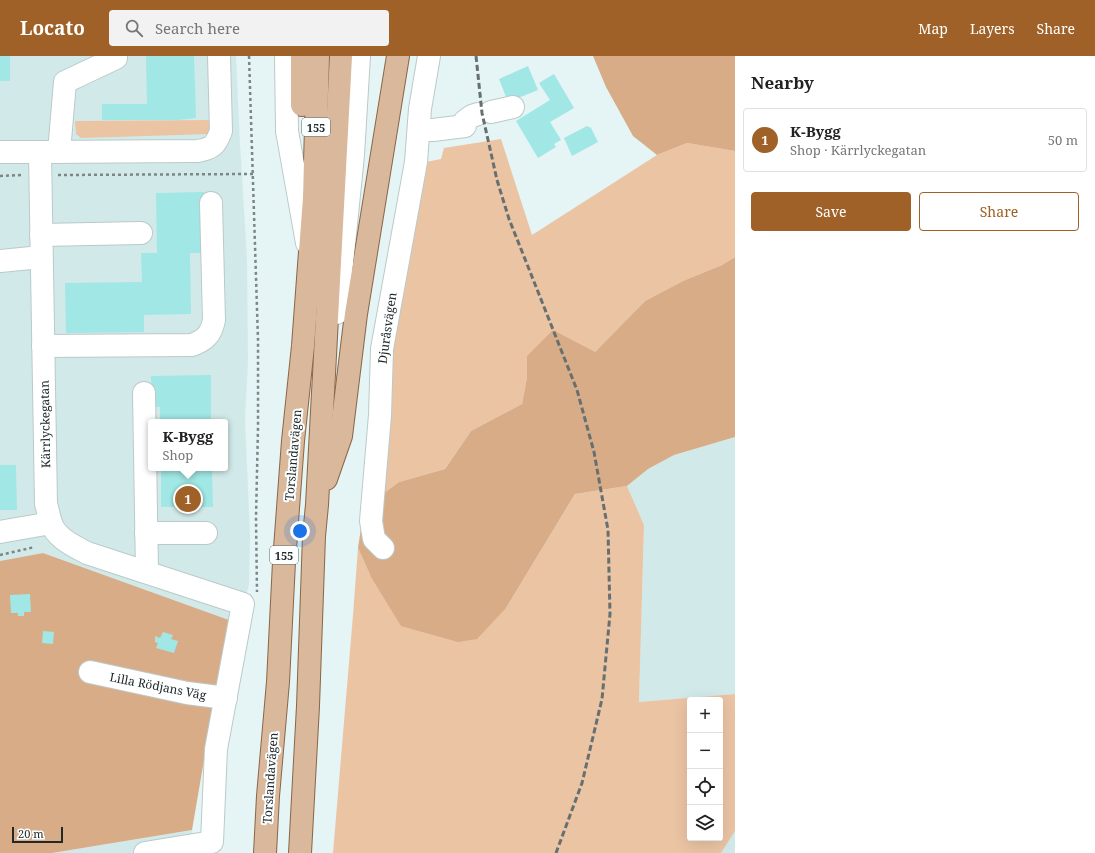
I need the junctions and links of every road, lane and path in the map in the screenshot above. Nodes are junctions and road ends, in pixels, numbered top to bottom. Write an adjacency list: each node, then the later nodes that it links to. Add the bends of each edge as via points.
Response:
1 (219, 56): 14 (street, via 221,130 218,139 207,149)
2 (249, 56): 15 (path)
3 (286, 56): 23 (street, via 287,131)
4 (302, 56): 18 (main road, via 302,122)
5 (318, 56): 18 (main road, Torslandavägen / 155)
6 (340, 56): 27 (main road, Torslandavägen / 155)
7 (359, 56): 27 (street, via 353,155)
8 (398, 56): 27 (main road, via 356,314 341,436)
9 (429, 56): 12 (street, Djuråsvägen)
10 (116, 58): 14 (street, Kärrlyckegatan, via 65,82)
11 (513, 106): 12 (street, via 433,130)
12 (419, 130): 32 (street, Djuråsvägen, via 416,162 382,349 380,415 371,521 374,539)
13 (0, 152): 14 (street)
14 (49, 152): 16 (street, Kärrlyckegatan)
15 (253, 174): 16 (path); 34 (path, via 258,427 256,518)
16 (40, 175): 17 (path); 21 (street, Kärrlyckegatan)
17 (0, 176)
18 (314, 198): 23 (main road, Torslandavägen / 155)
19 (211, 203): 25 (street, via 214,320 212,330 199,342 192,345)
20 (141, 233): 21 (street)
21 (41, 235): 22 (street, Kärrlyckegatan)
22 (41, 257): 24 (street); 25 (street, Kärrlyckegatan)
23 (310, 257): 38 (main road, Torslandavägen / 155, via 284,562)
24 (0, 261)
25 (43, 346): 28 (street, Kärrlyckegatan, via 46,504)
26 (144, 393): 30 (street)
27 (317, 505): 39 (main road, Torslandavägen / 155)
28 (51, 523): 29 (street); 33 (street, Kärrlyckegatan, via 57,533 70,544)
29 (0, 532)
30 (146, 533): 31 (street); 33 (street)
31 (206, 533)
32 (383, 548)
33 (147, 572): 34 (street, Kärrlyckegatan)
34 (250, 600): 36 (street)
35 (90, 672): 36 (street, Lilla Rödjans Väg, via 187,693)
36 (226, 698): 37 (street, via 216,749 212,842)
37 (146, 853)
38 (265, 853)
39 (300, 853)

